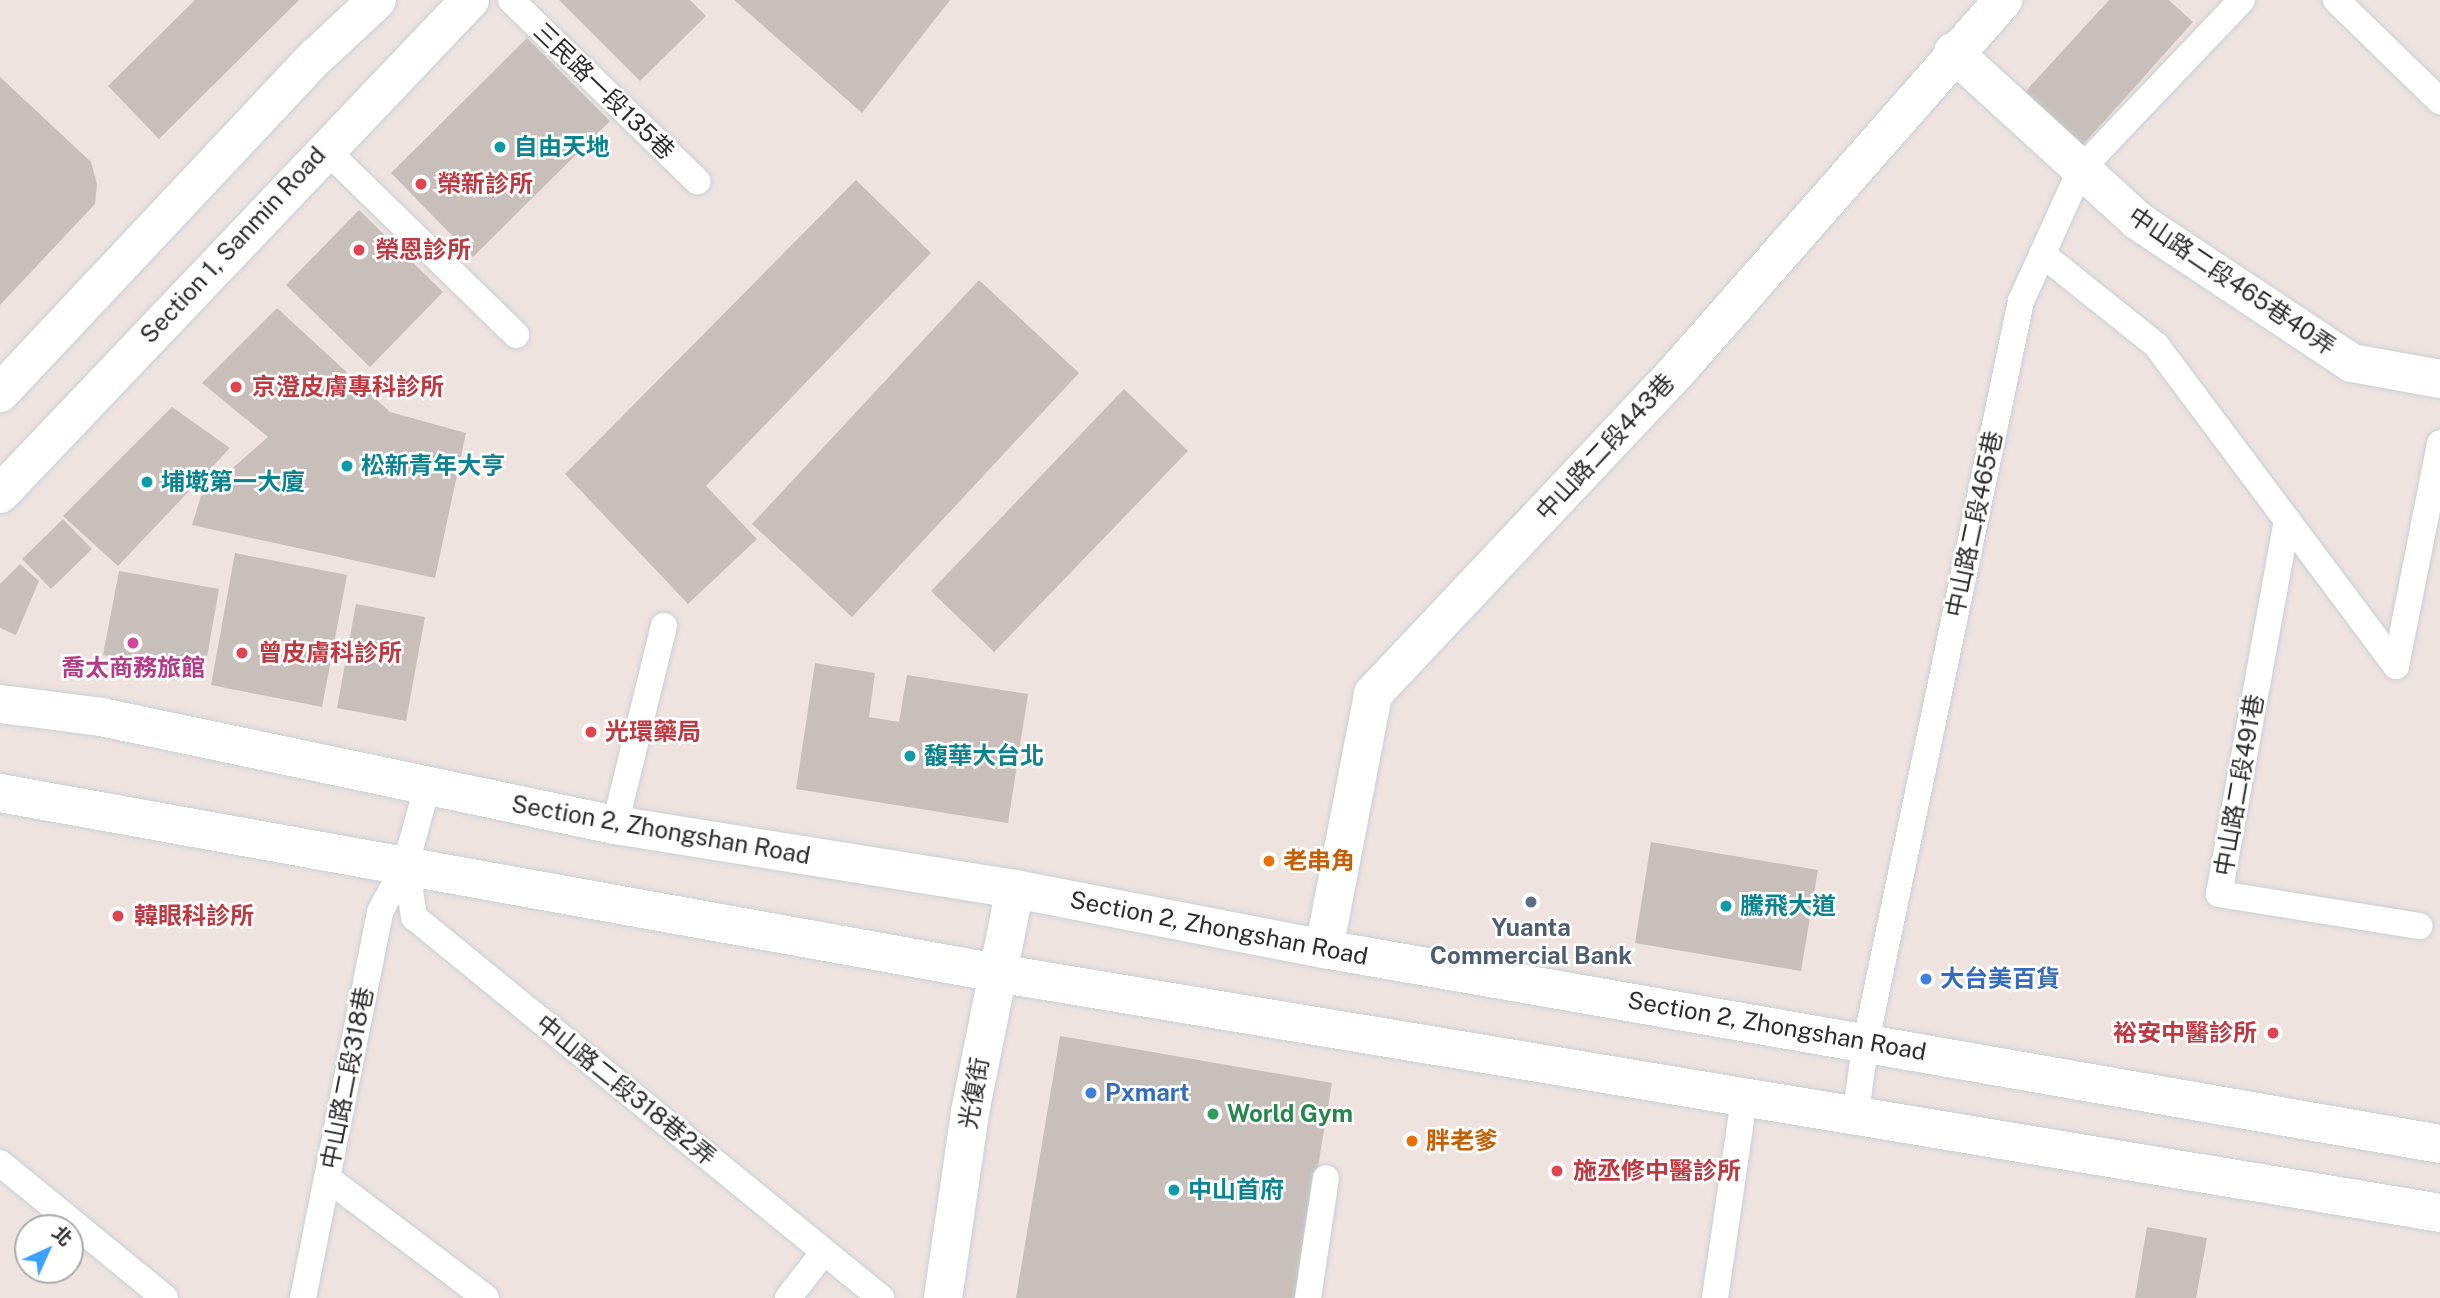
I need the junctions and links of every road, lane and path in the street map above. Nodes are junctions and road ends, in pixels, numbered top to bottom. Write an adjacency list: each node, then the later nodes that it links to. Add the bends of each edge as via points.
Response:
1 (377, 0): 15 (main road, via 316,57)
2 (470, 0): 9 (main road, Section 1, Sanmin Road)
3 (511, 0): 11 (lane, 三民路一段135巷)
4 (2003, 0): 7 (main road, 中山路二段443巷)
5 (2242, 0): 10 (lane, 中山路二段465巷)
6 (2336, 0): 8 (lane)
7 (1953, 52): 10 (main road, 中山路二段465巷40弄); 27 (main road, 中山路二段443巷, via 1679,369 1373,694)
8 (2440, 101)
9 (324, 148): 13 (lane); 17 (main road, Section 1, Sanmin Road)
10 (2081, 169): 12 (lane, 中山路二段465巷); 14 (main road, 中山路二段465巷40弄, via 2138,221 2352,363)
11 (697, 181)
12 (2042, 254): 18 (lane, via 2156,345); 29 (lane, 中山路二段465巷, via 2021,302)
13 (516, 335)
14 (2440, 379)
15 (0, 393)
16 (2440, 443): 18 (lane, via 2396,666)
17 (0, 494)
18 (2287, 520): 26 (lane, 中山路二段491巷, via 2219,894)
19 (664, 626): 23 (lane)
20 (0, 704): 21 (main road, Section 2, Zhongshan Road, via 101,717)
21 (428, 785): 23 (main road, Section 2, Zhongshan Road); 24 (lane)
22 (0, 793): 24 (main road)
23 (615, 825): 25 (main road, Section 2, Zhongshan Road)
24 (406, 863): 28 (main road); 34 (lane, 中山路二段318巷, via 380,912); 37 (lane, 中山路二段318巷2弄, via 414,916)
25 (1015, 889): 27 (main road, Section 2, Zhongshan Road); 28 (main road, 光復街)
26 (2418, 926)
27 (1324, 949): 29 (main road, Section 2, Zhongshan Road)
28 (997, 973): 30 (main road); 43 (main road, 光復街, via 970,1112)
29 (1866, 1041): 31 (lane, 中山路二段465巷); 32 (main road, Section 2, Zhongshan Road)
30 (1744, 1098): 31 (main road); 45 (lane)
31 (1856, 1118): 36 (main road)
32 (2440, 1144)
33 (0, 1163): 38 (lane)
34 (327, 1178): 39 (lane, 中山路二段318巷); 40 (lane)
35 (1326, 1178): 44 (lane)
36 (2440, 1213)
37 (824, 1252): 41 (lane); 42 (lane, 中山路二段318巷2弄)
38 (165, 1298)
39 (303, 1298)
40 (486, 1298)
41 (788, 1298)
42 (881, 1298)
43 (943, 1298)
44 (1308, 1298)
45 (1715, 1298)

